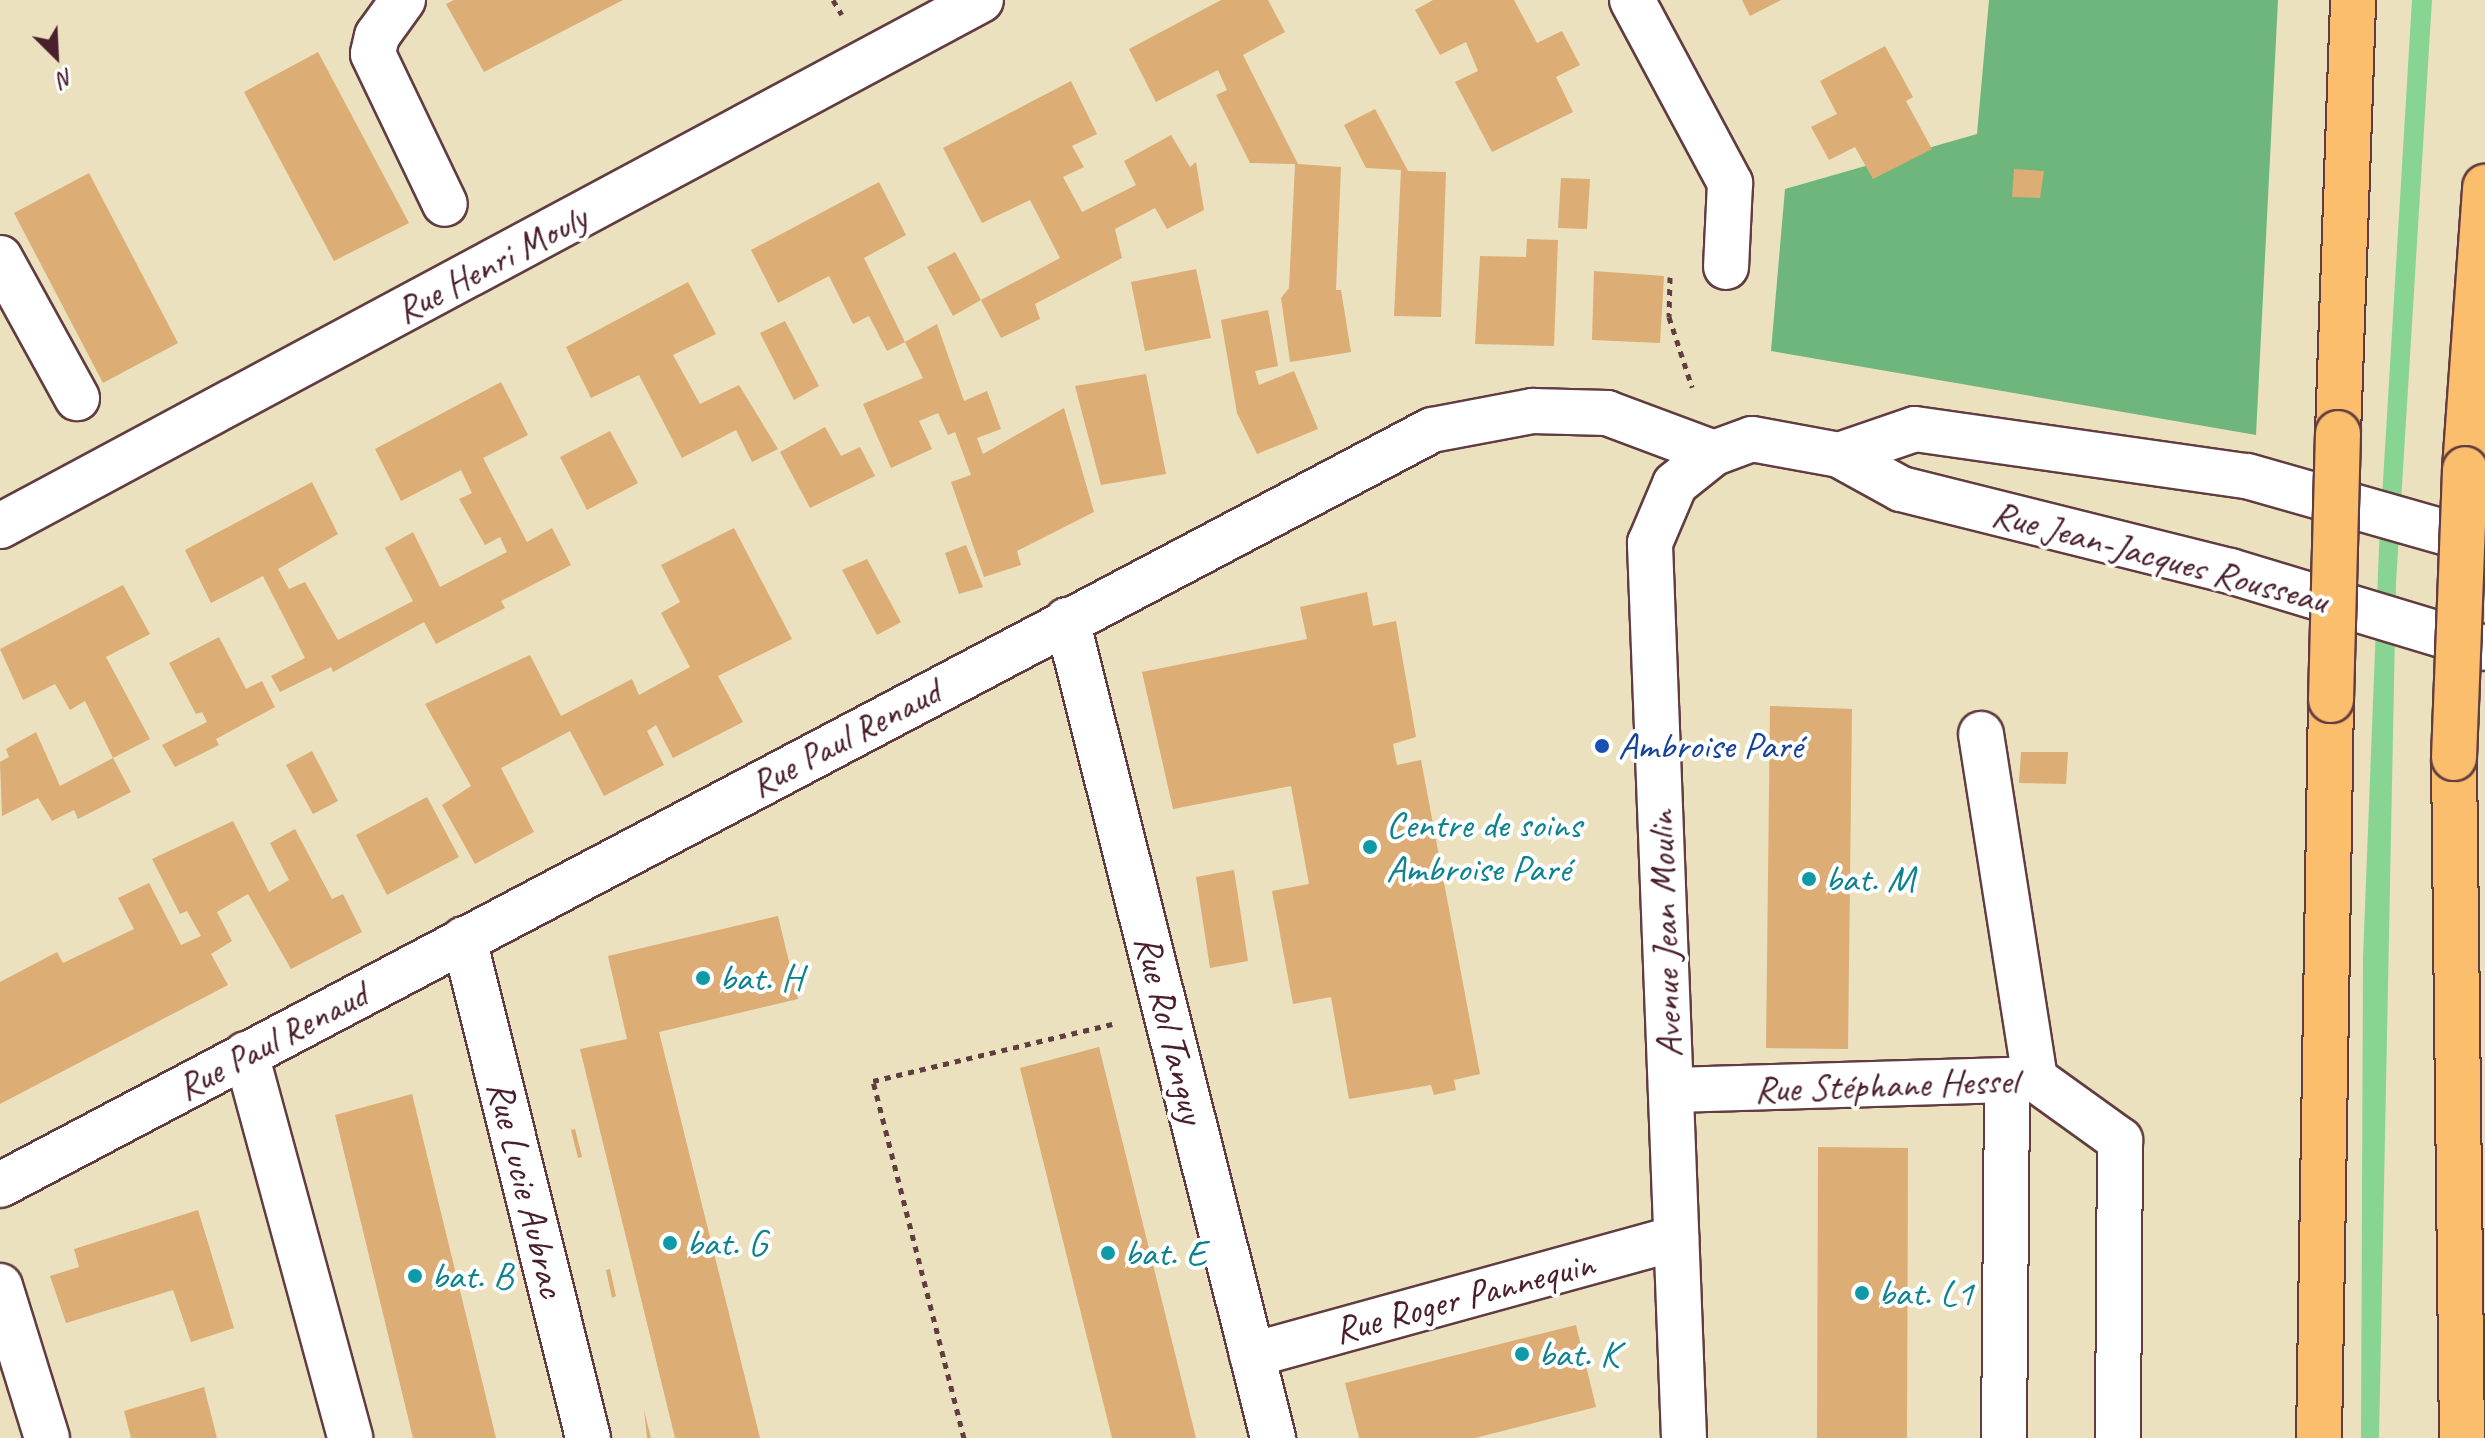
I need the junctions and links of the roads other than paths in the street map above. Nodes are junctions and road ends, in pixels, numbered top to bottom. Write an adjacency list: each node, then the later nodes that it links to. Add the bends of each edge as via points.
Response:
1 (403, 0): 6 (street, via 377,36 373,54)
2 (981, 0): 12 (street, Rue Henri Mouly)
3 (1632, 0): 8 (street, via 1730,183)
4 (2353, 0): 32 (highway, bridge, via 2331,700)
5 (2485, 187): 33 (highway, bridge, via 2465,469 2454,758)
6 (445, 204)
7 (0, 258): 9 (street)
8 (1726, 267)
9 (77, 398)
10 (1714, 453): 11 (street, Rue Jean-Jacques Rousseau, via 1752,439); 14 (street, Rue Paul Renaud, via 1607,413 1533,411 1456,424 1410,440); 20 (street, Avenue Jean Moulin, via 1675,484 1650,543)
11 (1839, 455): 13 (street, Rue Jean-Jacques Rousseau, via 1915,429 1946,433 2247,476); 15 (street, Rue Jean-Jacques Rousseau, via 1901,489 2230,571)
12 (0, 526)
13 (2485, 544)
14 (1067, 620): 17 (street, Rue Paul Renaud); 24 (street, Rue Rol Tanguy)
15 (2485, 648)
16 (1981, 734): 19 (street)
17 (464, 939): 18 (street, Rue Paul Renaud); 27 (street, Rue Lucie Aubrac)
18 (246, 1054): 21 (street, Rue Paul Renaud); 26 (street)
19 (2021, 1079): 20 (street, Rue Stéphane Hessel); 30 (street); 31 (street, Rue Stéphane Hessel, via 2120,1140)
20 (1671, 1090): 22 (street, Avenue Jean Moulin)
21 (0, 1185)
22 (1676, 1238): 24 (street, Rue Roger Pannequin); 29 (street, Avenue Jean Moulin)
23 (0, 1286): 25 (street)
24 (1252, 1355): 28 (street, Rue Rol Tanguy)
25 (47, 1438)
26 (350, 1438)
27 (588, 1438)
28 (1273, 1438)
29 (1684, 1438)
30 (2004, 1438)
31 (2118, 1438)
32 (2319, 1438)
33 (2462, 1438)

